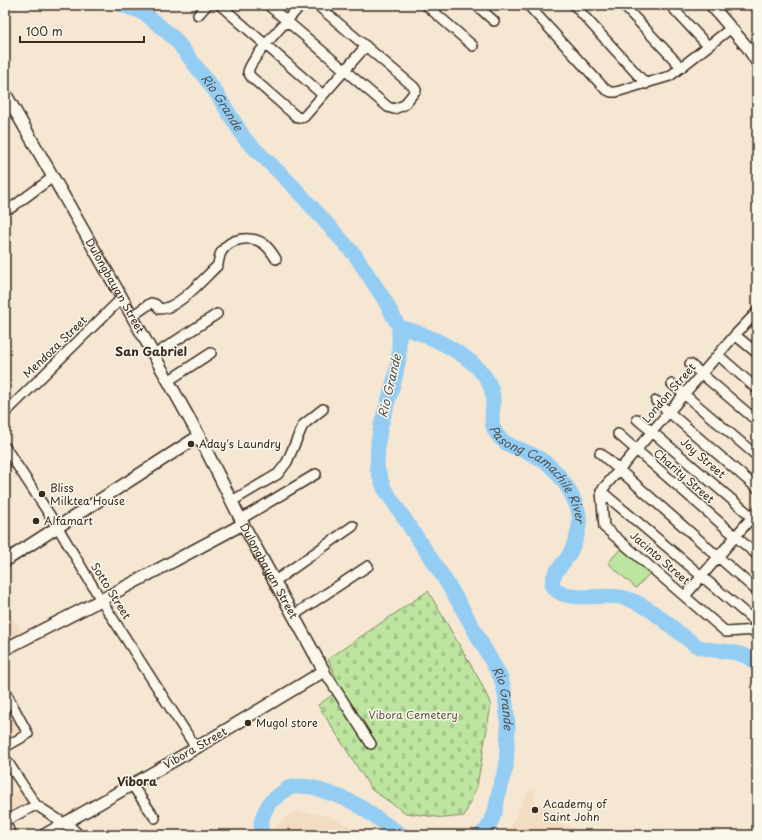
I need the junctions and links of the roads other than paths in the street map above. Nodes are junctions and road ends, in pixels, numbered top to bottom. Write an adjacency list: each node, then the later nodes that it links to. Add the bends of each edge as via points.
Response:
1 (207, 5): 17 (street)
2 (220, 5): 21 (street)
3 (268, 5): 18 (street)
4 (301, 5): 18 (street)
5 (318, 5): 22 (street)
6 (426, 5): 16 (street)
7 (441, 5): 16 (street)
8 (476, 5): 19 (street)
9 (528, 5): 28 (street, via 605,89 616,92)
10 (574, 5): 28 (street)
11 (623, 5): 26 (street)
12 (670, 5): 24 (street)
13 (711, 5): 20 (street)
14 (755, 5): 15 (street)
15 (757, 8)
16 (435, 12): 23 (street)
17 (198, 15)
18 (287, 21): 21 (street); 27 (street)
19 (494, 21)
20 (731, 28): 24 (street); 25 (street)
21 (266, 45): 30 (street); 30 (street, via 249,66 248,72 251,77 298,118 304,117)
22 (366, 46): 27 (street); 27 (street, via 416,90 404,105 394,109 388,107)
23 (473, 46)
24 (708, 46): 26 (street)
25 (757, 62)
26 (681, 67): 28 (street, via 670,76)
27 (345, 70): 30 (street)
28 (646, 84)
29 (5, 93): 31 (street, Dulongbayan Street)
30 (323, 95)
31 (53, 177): 32 (street); 34 (street, Dulongbayan Street)
32 (11, 208)
33 (276, 259): 37 (street, via 262,242 250,239 234,240 220,253 217,266 174,304 161,309 151,303)
34 (122, 298): 37 (street, Dulongbayan Street); 52 (street, Mendoza Street)
35 (217, 314): 41 (street)
36 (756, 315): 38 (street, London Street)
37 (132, 316): 41 (street, Dulongbayan Street)
38 (735, 334): 40 (street); 42 (street, London Street)
39 (210, 353): 45 (street)
40 (757, 353)
41 (154, 355): 45 (street, Dulongbayan Street)
42 (718, 355): 44 (street, London Street); 47 (street)
43 (690, 364): 44 (street)
44 (702, 374): 48 (street, London Street); 54 (street)
45 (168, 381): 57 (street, Dulongbayan Street)
46 (672, 384): 48 (street)
47 (757, 389)
48 (684, 394): 51 (street, London Street); 61 (street)
49 (656, 401): 51 (street)
50 (323, 409): 66 (street, via 304,425 287,462 278,474)
51 (669, 412): 55 (street, London Street); 64 (street)
52 (5, 413)
53 (637, 419): 55 (street, Joy Street)
54 (757, 421)
55 (652, 431): 59 (street, London Street); 67 (street, Joy Street)
56 (618, 434): 59 (street, Charity Street)
57 (199, 436): 66 (street, Dulongbayan Street); 69 (street)
58 (5, 447): 69 (street, Sotto Street)
59 (636, 450): 62 (street, London Street); 71 (street, Charity Street)
60 (600, 453): 62 (street)
61 (757, 456)
62 (619, 470): 65 (street, London Street); 73 (street)
63 (316, 474): 68 (street)
64 (757, 488)
65 (601, 491): 76 (street); 79 (street, Jacinto Street, via 604,527)
66 (232, 501): 68 (street, Dulongbayan Street)
67 (755, 516): 71 (street)
68 (242, 521): 77 (street, Dulongbayan Street); 80 (street)
69 (57, 526): 74 (street); 80 (street, Sotto Street)
70 (353, 526): 77 (street)
71 (735, 536): 72 (street, Charity Street); 73 (street)
72 (757, 555)
73 (718, 556): 76 (street); 78 (street)
74 (5, 561)
75 (368, 566): 81 (street)
76 (702, 576): 79 (street); 82 (street)
77 (275, 581): 81 (street, Dulongbayan Street)
78 (757, 591)
79 (685, 596): 83 (street, Jacinto Street, via 726,632)
80 (101, 600): 84 (street); 89 (street, Sotto Street)
81 (294, 615): 85 (street, Dulongbayan Street)
82 (757, 623)
83 (757, 630)
84 (5, 649)
85 (324, 671): 87 (street); 89 (street, Vibora Street)
86 (5, 691): 88 (street, via 28,734)
87 (371, 744)
88 (5, 747)
89 (196, 748): 91 (street, Vibora Street)
90 (5, 758): 92 (street)
91 (132, 785): 93 (street); 95 (street, Vibora Street)
92 (36, 805): 94 (street); 95 (street)
93 (155, 818)
94 (5, 821): 96 (street)
95 (64, 824): 97 (street, Vibora Street); 98 (street)
96 (11, 835)
97 (44, 835)
98 (79, 835)

